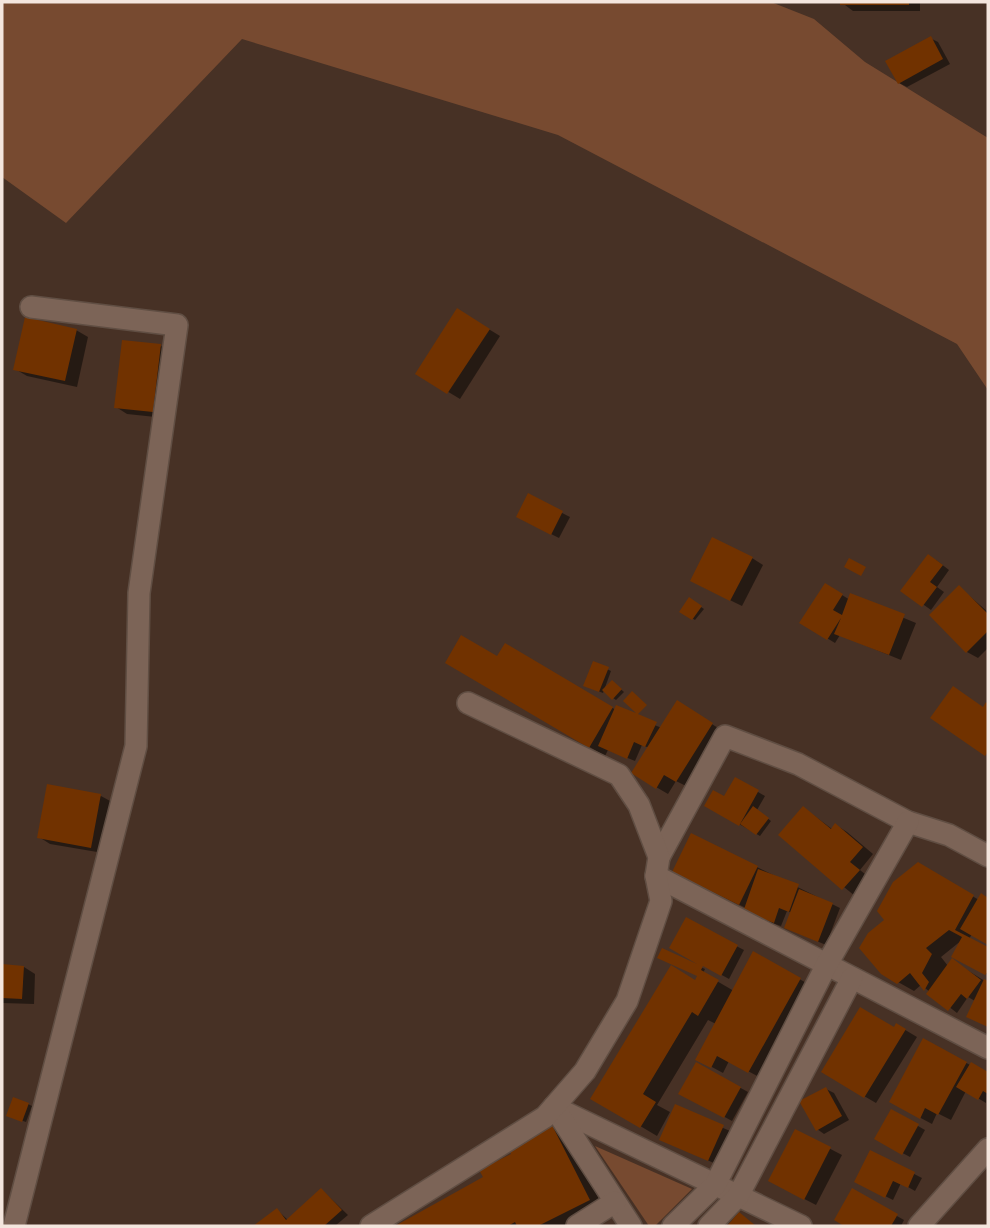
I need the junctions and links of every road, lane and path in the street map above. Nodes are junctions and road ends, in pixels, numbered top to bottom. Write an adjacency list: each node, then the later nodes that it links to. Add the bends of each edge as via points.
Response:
1 (31, 307): 14 (street, via 177,325 139,593 135,746)
2 (468, 703): 5 (street, via 619,775 639,805)
3 (908, 822): 4 (street, via 949,835); 5 (street, via 798,764 725,736); 6 (street)
4 (988, 856)
5 (657, 867): 6 (street); 9 (street, via 662,901 627,1001 585,1071)
6 (827, 964): 7 (street); 11 (street)
7 (852, 978): 8 (street); 12 (street)
8 (988, 1048)
9 (554, 1107): 11 (street); 13 (street); 15 (street, via 545,1118)
10 (988, 1149): 21 (street)
11 (715, 1185): 12 (street); 18 (street)
12 (738, 1196): 19 (street); 20 (street)
13 (615, 1202): 16 (street); 17 (street)
14 (14, 1226)
15 (371, 1226)
16 (577, 1226)
17 (631, 1226)
18 (673, 1226)
19 (709, 1226)
20 (801, 1226)
21 (919, 1226)

